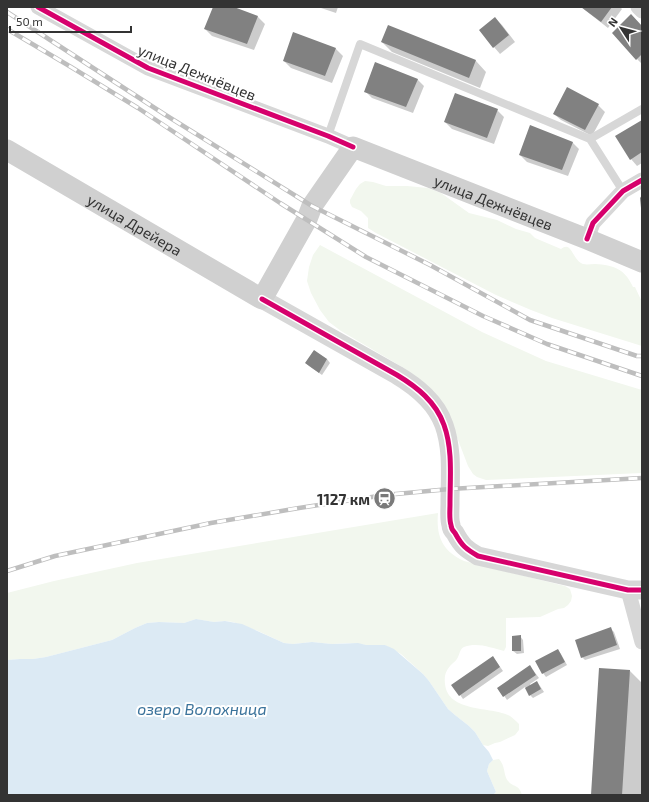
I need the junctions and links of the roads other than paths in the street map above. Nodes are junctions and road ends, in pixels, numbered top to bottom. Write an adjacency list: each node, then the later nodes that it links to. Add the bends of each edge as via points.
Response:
1 (38, 7): 3 (street, улица Дежнёвцев)
2 (638, 7): 4 (street)
3 (61, 12): 6 (street, улица Дежнёвцев, via 148,68)
4 (642, 12)
5 (642, 109): 7 (lane)
6 (328, 136): 7 (lane, via 360,44); 8 (street, улица Дежнёвцев)
7 (590, 139): 11 (lane)
8 (354, 147): 12 (main road, улица Дежнёвцев); 14 (main road, via 312,206)
9 (7, 150): 14 (main road, улица Дрейера)
10 (642, 180): 11 (street)
11 (623, 191): 12 (street, via 593,223)
12 (587, 239): 13 (main road, улица Дежнёвцев)
13 (642, 262)
14 (262, 299): 15 (street, via 411,383 425,395 445,426 450,457 451,526 466,549 478,556)
15 (635, 590): 16 (street)
16 (642, 642)

